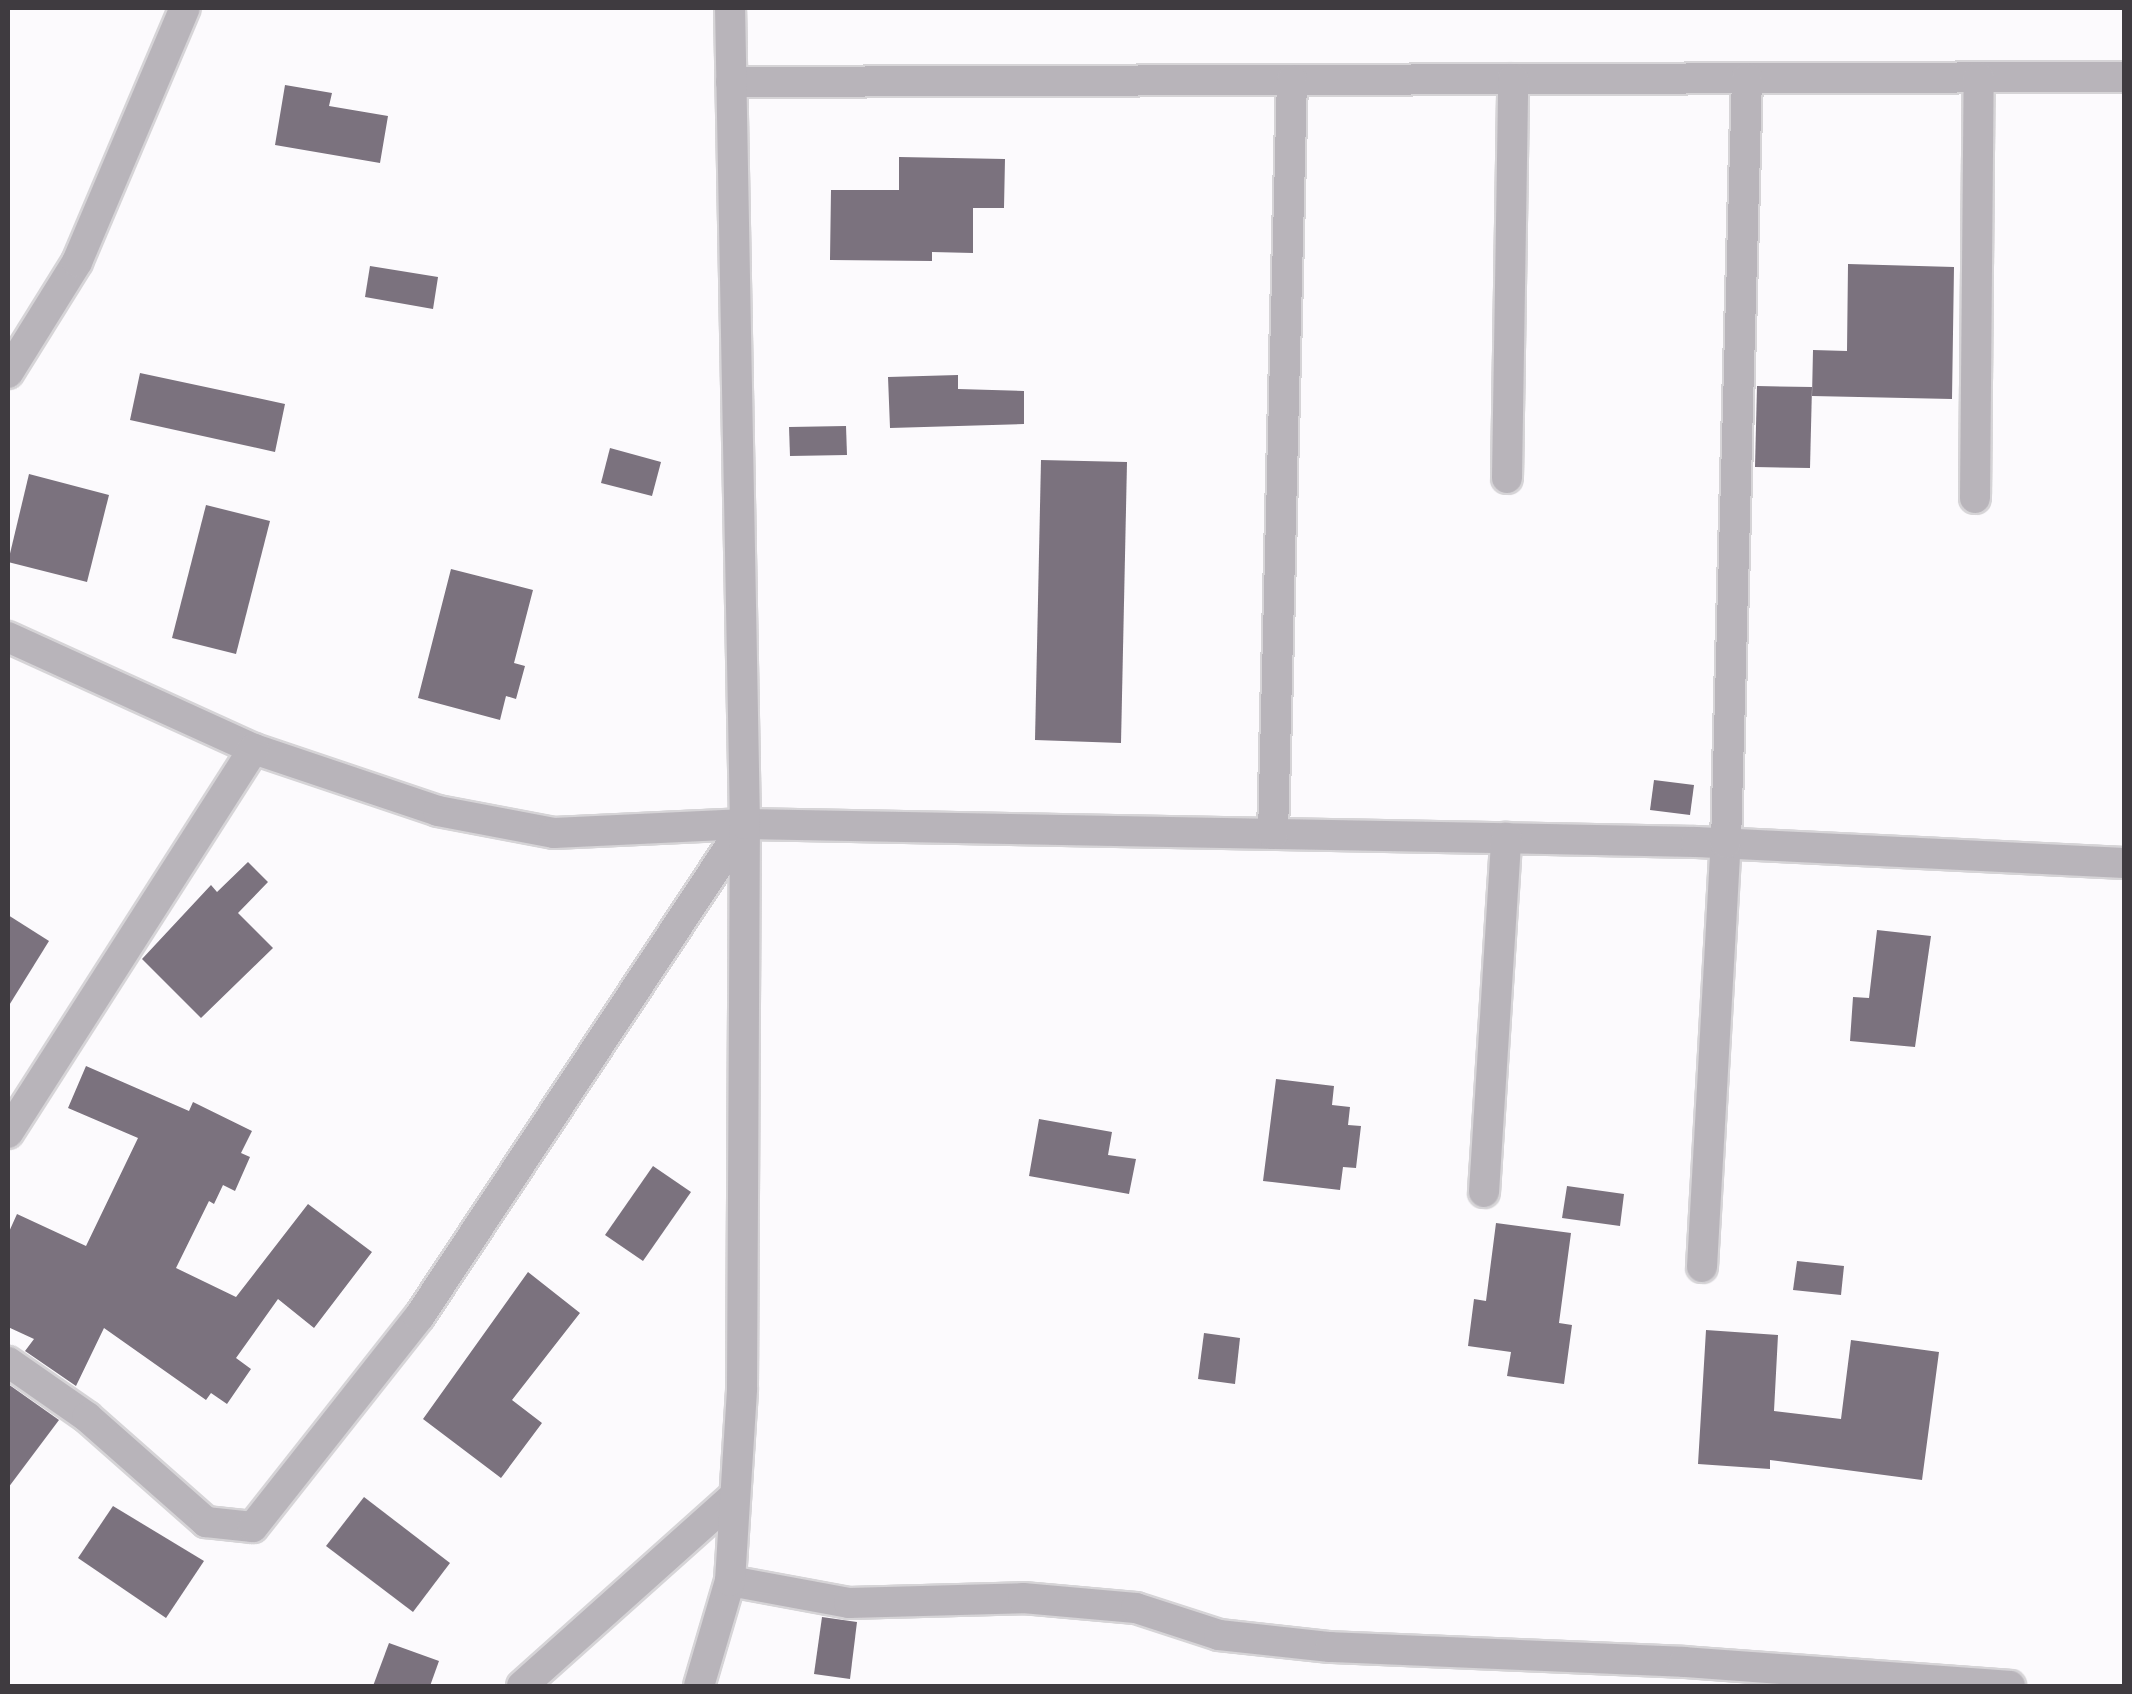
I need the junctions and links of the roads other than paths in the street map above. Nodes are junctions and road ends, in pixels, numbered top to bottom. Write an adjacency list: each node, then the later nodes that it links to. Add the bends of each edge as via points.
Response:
1 (185, 8): 9 (street, via 77,262)
2 (730, 8): 8 (street)
3 (2124, 76): 4 (street)
4 (1979, 77): 5 (street); 11 (street)
5 (1747, 78): 6 (street); 17 (street)
6 (1513, 79): 7 (street); 10 (street)
7 (1292, 80): 8 (street); 15 (street)
8 (731, 82): 14 (street)
9 (8, 373)
10 (1506, 478)
11 (1975, 498)
12 (8, 637): 13 (street)
13 (254, 749): 14 (street, via 438,811 554,833); 19 (street)
14 (745, 824): 15 (street); 22 (street, via 419,1317 253,1528 206,1522 86,1417); 23 (street, via 742,1388)
15 (1273, 834): 16 (street)
16 (1506, 838): 17 (street); 20 (street)
17 (1726, 843): 18 (street); 21 (street)
18 (2124, 863)
19 (8, 1133)
20 (1484, 1192)
21 (1702, 1266)
22 (8, 1362)
23 (732, 1498): 24 (street); 25 (street)
24 (730, 1580): 26 (street); 27 (street, via 849,1603 1022,1598 1136,1608 1219,1635 1330,1646)
25 (522, 1686)
26 (699, 1686)
27 (2010, 1686)

